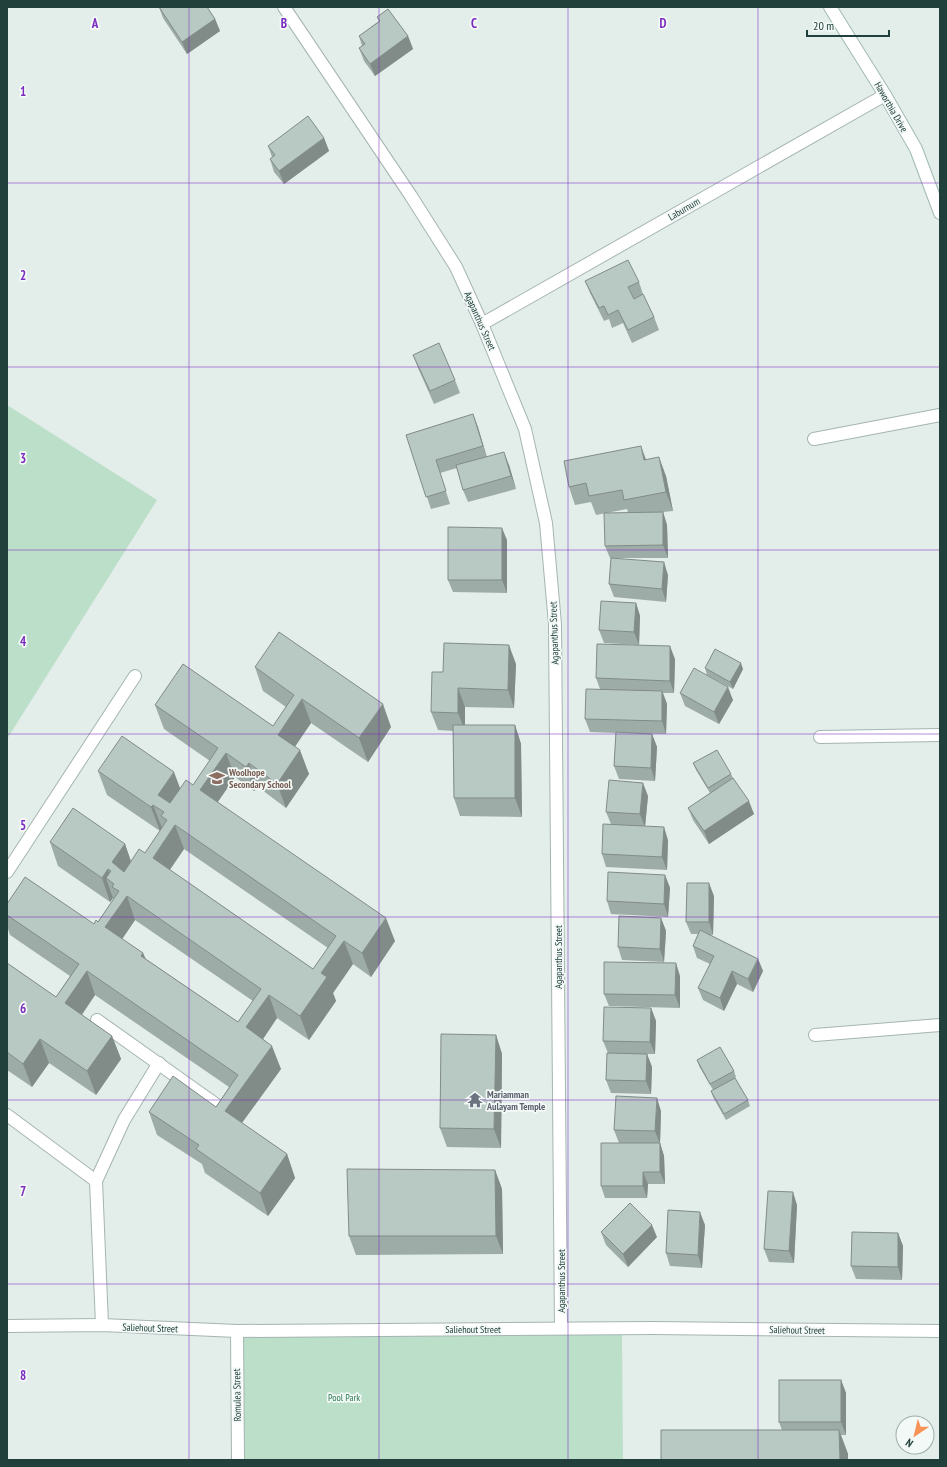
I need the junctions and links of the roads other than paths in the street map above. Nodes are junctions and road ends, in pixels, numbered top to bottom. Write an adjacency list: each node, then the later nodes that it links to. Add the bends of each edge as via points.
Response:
1 (284, 7): 5 (street, Agapanthus Street, via 456,267)
2 (830, 7): 3 (street, Haworthia Drive)
3 (885, 95): 4 (street, Haworthia Drive, via 916,149); 5 (street, Laburnum)
4 (940, 213)
5 (482, 324): 21 (street, Agapanthus Street, via 525,429 546,523 555,616)
6 (940, 415): 7 (street)
7 (814, 439)
8 (135, 676): 11 (street)
9 (940, 735): 10 (street)
10 (820, 737)
11 (7, 872)
12 (97, 1020): 15 (street)
13 (940, 1025): 14 (street)
14 (815, 1035)
15 (159, 1063): 16 (street); 18 (street, via 124,1120)
16 (218, 1106)
17 (7, 1116): 18 (street)
18 (96, 1181): 20 (street)
19 (7, 1326): 20 (street, Saliehout Street)
20 (102, 1326): 22 (street, Saliehout Street)
21 (561, 1328): 22 (street, Saliehout Street); 23 (street, Saliehout Street)
22 (237, 1331): 24 (street, Romulea Street)
23 (940, 1331)
24 (238, 1460)

